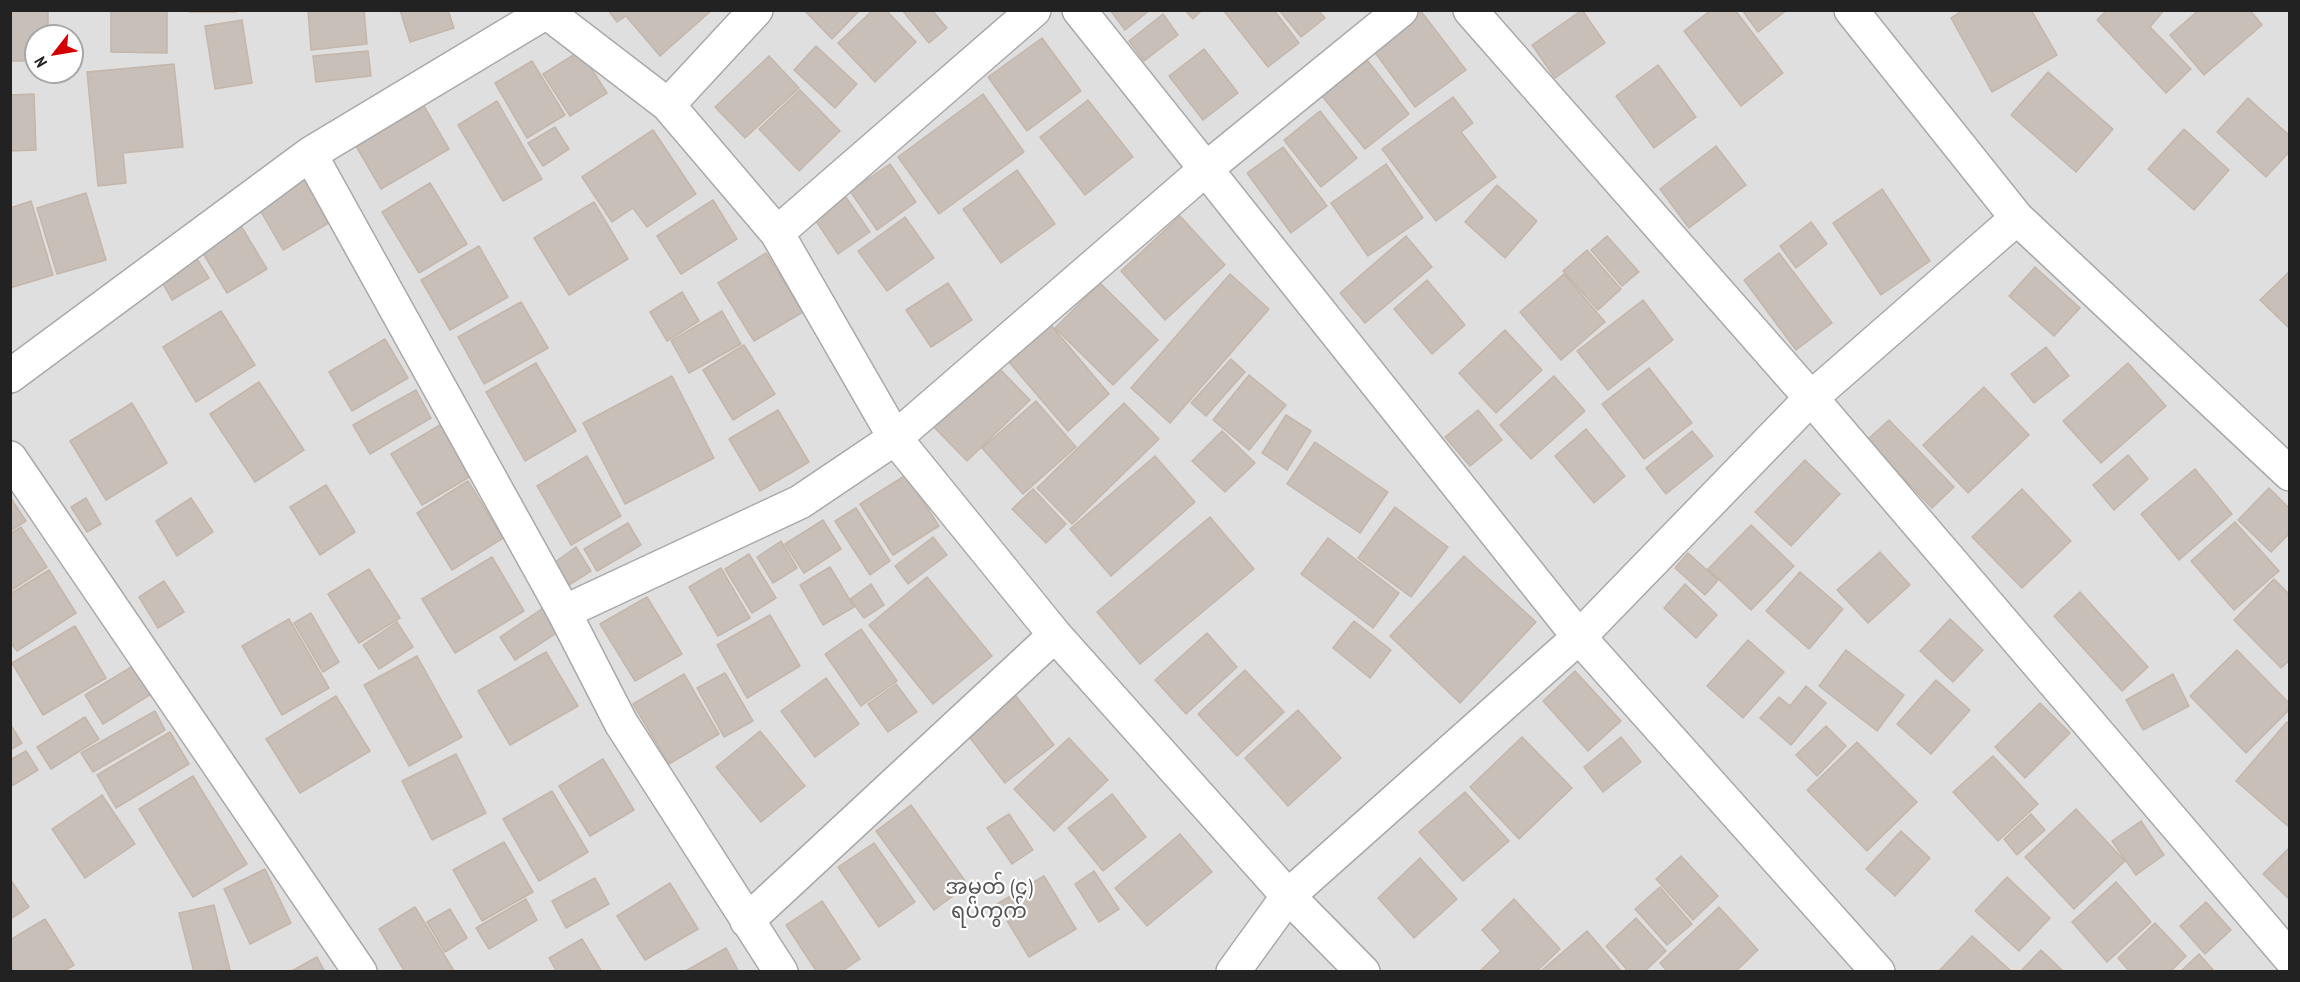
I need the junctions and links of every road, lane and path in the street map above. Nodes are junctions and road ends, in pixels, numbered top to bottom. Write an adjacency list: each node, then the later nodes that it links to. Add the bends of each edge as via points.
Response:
1 (756, 10): 8 (street)
2 (1034, 10): 12 (street)
3 (1079, 10): 10 (street)
4 (1401, 10): 10 (street)
5 (1470, 10): 14 (street)
6 (1851, 10): 11 (street)
7 (545, 11): 8 (street); 9 (street)
8 (668, 105): 12 (street)
9 (310, 154): 13 (street); 18 (street)
10 (1207, 168): 15 (street); 20 (street)
11 (2017, 218): 14 (street); 17 (street)
12 (777, 233): 15 (street)
13 (10, 376)
14 (1811, 398): 20 (street); 23 (street)
15 (895, 438): 18 (street, via 800,502); 19 (street)
16 (10, 458): 24 (street)
17 (2289, 474)
18 (564, 612): 22 (street, via 621,723)
19 (1055, 635): 21 (street); 22 (street)
20 (1579, 637): 21 (street); 28 (street)
21 (1288, 896): 26 (street); 27 (street)
22 (747, 921): 25 (street)
23 (2289, 958)
24 (360, 972)
25 (781, 972)
26 (1233, 972)
27 (1363, 972)
28 (1878, 972)

